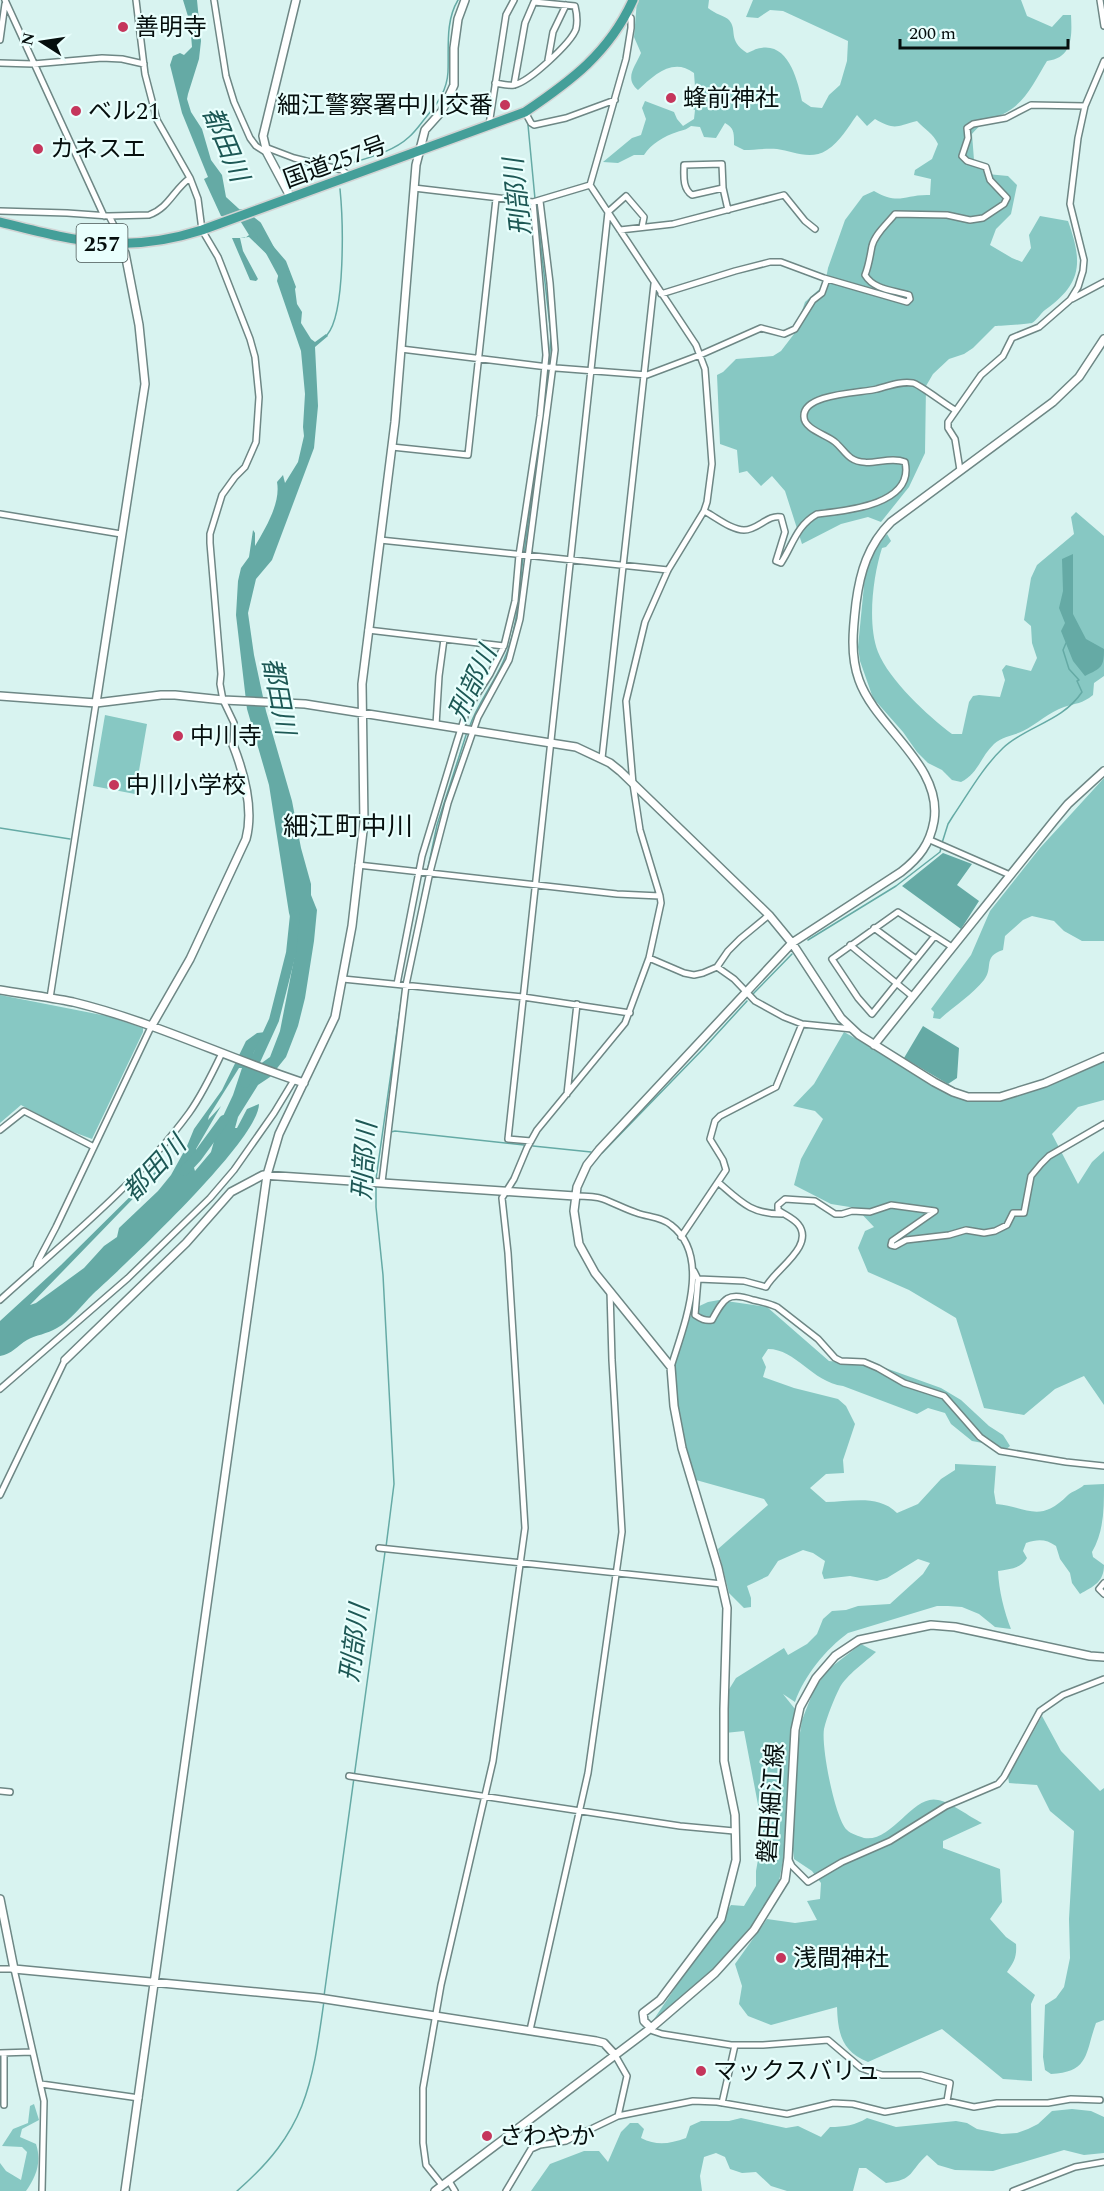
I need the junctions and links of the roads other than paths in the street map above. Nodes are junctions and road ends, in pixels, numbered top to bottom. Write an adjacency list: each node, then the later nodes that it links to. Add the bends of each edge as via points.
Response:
1 (136, 0): 17 (street)
2 (214, 0): 24 (street, via 234,102 250,138)
3 (296, 0): 24 (street, via 263,136)
4 (465, 0): 25 (street, via 455,38 454,85 442,111 425,130)
5 (514, 0): 18 (street, via 506,15)
6 (633, 0): 10 (highway, 国道257号 / 257)
7 (1100, 0): 11 (street)
8 (5, 1): 12 (street); 16 (street)
9 (566, 5): 14 (street, via 553,32); 14 (street, via 575,6 575,31); 19 (street, via 534,2 525,23)
10 (626, 15): 20 (street, via 631,18 632,28); 22 (highway, 国道257号 / 257, via 589,64)
11 (1104, 26)
12 (0, 40)
13 (1104, 61): 21 (street)
14 (548, 62): 19 (street, via 526,81)
15 (0, 63): 16 (street)
16 (33, 64): 17 (street, via 102,58); 37 (street)
17 (144, 64): 27 (street, via 157,120)
18 (495, 83): 19 (street); 23 (street)
19 (514, 85)
20 (615, 100): 22 (street, via 566,118 534,124); 28 (street)
21 (1085, 106): 45 (street, via 1031,105 1006,118 967,128 962,156 986,166 990,180 1007,198 983,218 970,220 947,215 894,214 872,245 865,275 876,286 909,295 907,302); 49 (street, via 1070,204 1084,260 1078,287)
22 (525, 112): 23 (highway, 国道257号 / 257)
23 (489, 126): 25 (highway, 国道257号 / 257)
24 (266, 150): 26 (street, via 342,170); 31 (street)
25 (417, 153): 26 (highway, 国道257号 / 257); 29 (street)
26 (350, 177): 31 (highway, 国道257号 / 257)
27 (190, 178): 37 (street, via 154,213); 40 (street)
28 (590, 184): 33 (street); 36 (street)
29 (414, 188): 32 (street); 51 (street)
30 (723, 188): 30 (street, via 722,164 684,165 687,192 692,195); 34 (street)
31 (291, 198): 40 (highway, 国道257号 / 257)
32 (496, 199): 33 (street); 53 (street)
33 (536, 202): 54 (street); 54 (street, via 554,330)
34 (728, 210): 39 (street, via 673,224); 41 (street, via 784,195)
35 (0, 211): 37 (street)
36 (608, 212): 39 (street, via 626,196 644,217); 42 (street); 55 (street)
37 (107, 216): 43 (street)
38 (0, 222): 40 (highway, 国道257号 / 257, via 76,241 114,244 140,244)
39 (642, 227): 42 (street)
40 (204, 229): 72 (street, via 246,327 255,357 259,397 253,453 222,495 210,534)
41 (814, 229)
42 (620, 230): 47 (street)
43 (120, 237)
44 (125, 253): 62 (street, via 145,377)
45 (827, 279): 48 (street, via 781,262 770,262); 52 (street, via 822,293 795,329 784,334 761,328)
46 (1104, 282): 49 (street)
47 (654, 284): 48 (street); 56 (street)
48 (661, 294): 52 (street)
49 (1070, 300): 57 (street, via 1038,327 1012,338 1003,356 981,375)
50 (1104, 339): 59 (street, via 1079,377 1053,402)
51 (401, 349): 53 (street); 58 (street)
52 (700, 355): 56 (street); 60 (street, via 705,369 712,464)
53 (478, 358): 54 (street); 58 (street, via 468,455)
54 (549, 367): 55 (street); 64 (street)
55 (591, 370): 56 (street); 65 (street)
56 (643, 375): 66 (street)
57 (955, 410): 59 (street, via 948,428 955,439); 60 (street, via 912,383 831,396 812,404 804,417 808,425 834,440 853,459 905,462 906,476 897,490 876,503 812,517 797,531 781,563 776,561 785,532 781,517 745,530)
58 (393, 447): 63 (street)
59 (960, 470): 83 (street, via 900,514 881,533 861,573 853,627 855,665 868,699 920,765 934,795)
60 (704, 511): 67 (street)
61 (0, 514): 62 (street)
62 (121, 534): 73 (street)
63 (380, 540): 64 (street); 68 (street)
64 (523, 556): 65 (street); 70 (street); 77 (street, via 520,618 509,660)
65 (571, 559): 66 (street); 79 (street)
66 (623, 565): 67 (street); 80 (street)
67 (668, 570): 82 (street, via 645,622 626,701)
68 (368, 630): 69 (street); 74 (street)
69 (444, 639): 70 (street); 75 (street)
70 (504, 646): 76 (street, via 467,710)
71 (0, 696): 73 (street)
72 (226, 700): 73 (street, via 161,694); 74 (street, via 305,704); 78 (street, via 234,723)
73 (96, 702): 107 (street)
74 (363, 714): 75 (street); 84 (street, via 364,822)
75 (436, 725): 76 (street)
76 (461, 729): 77 (street); 85 (street)
77 (472, 730): 79 (street); 86 (street)
78 (233, 744): 111 (street, via 249,807 246,839 190,959)
79 (551, 744): 80 (street, via 576,747); 88 (street)
80 (602, 758): 82 (street)
81 (1104, 771): 87 (street, via 1068,804)
82 (633, 784): 89 (street, via 640,830); 90 (street)
83 (930, 840): 87 (street); 93 (street, via 901,872)
84 (358, 865): 85 (street); 99 (street)
85 (420, 871): 86 (street); 101 (street)
86 (429, 872): 88 (street); 102 (street)
87 (1010, 875): 95 (street)
88 (535, 884): 89 (street); 106 (street)
89 (660, 896): 96 (street)
90 (769, 915): 93 (street); 98 (street, via 745,933)
91 (874, 928): 92 (street, via 898,912); 94 (street); 97 (street)
92 (934, 937): 95 (street); 97 (street)
93 (792, 943): 104 (street); 112 (street)
94 (850, 945): 100 (street); 100 (street, via 832,959 872,1014)
95 (952, 947): 105 (street)
96 (649, 958): 98 (street, via 694,975); 109 (street)
97 (916, 959): 100 (street)
98 (717, 967): 104 (street)
99 (343, 979): 101 (street); 117 (street, via 332,1027)
100 (896, 983): 105 (street)
101 (397, 984): 102 (street)
102 (406, 985): 106 (street); 124 (street)
103 (0, 990): 107 (street)
104 (746, 990): 110 (street, via 755,1001); 127 (street, via 599,1150 580,1177)
105 (912, 996): 113 (street)
106 (523, 997): 108 (street); 121 (street, via 508,1138)
107 (50, 998): 111 (street)
108 (577, 1004): 109 (street); 118 (street)
109 (630, 1013): 118 (street)
110 (802, 1024): 112 (street); 125 (street, via 776,1087 715,1121 710,1139 726,1170)
111 (151, 1027): 114 (street); 122 (street)
112 (852, 1029): 113 (street)
113 (874, 1045): 115 (street, via 953,1092 984,1098 1045,1083)
114 (223, 1054): 116 (street); 130 (street, via 189,1113 155,1154)
115 (1104, 1057)
116 (291, 1079): 117 (street); 137 (street, via 274,1113 210,1198 128,1278)
117 (304, 1083): 123 (street, via 279,1134)
118 (567, 1094): 121 (street)
119 (1104, 1124): 128 (street, via 1049,1156 1031,1176 1024,1213 1013,1213 1007,1225 995,1231 966,1230 906,1240 896,1246 891,1245 892,1241 935,1211 891,1205 870,1212 835,1214 815,1201 785,1199 778,1205)
120 (0, 1130): 122 (street, via 24,1111)
121 (531, 1141): 126 (street)
122 (94, 1147): 130 (street)
123 (267, 1175): 124 (street); 135 (street, via 231,1192 186,1242); 158 (street)
124 (378, 1181): 126 (street)
125 (718, 1183): 128 (street, via 750,1209); 129 (street)
126 (506, 1190): 127 (street); 141 (street, via 502,1198 525,1528)
127 (576, 1196): 129 (street, via 601,1198 659,1219 671,1224); 133 (street, via 579,1244)
128 (783, 1214): 132 (street, via 802,1230 801,1242 766,1287 744,1281)
129 (681, 1237): 131 (street)
130 (36, 1268): 134 (street)
131 (694, 1271): 132 (street); 136 (street, via 687,1314)
132 (698, 1280): 138 (street, via 695,1315 699,1318 712,1320 727,1297 733,1295 770,1304 818,1339 835,1358 864,1362 904,1383 944,1396 980,1437 1000,1451)
133 (610, 1291): 136 (street); 142 (street, via 622,1505)
134 (0, 1300)
135 (65, 1360): 139 (street)
136 (671, 1367): 144 (street, via 682,1448)
137 (0, 1389)
138 (1104, 1466)
139 (0, 1495)
140 (379, 1548): 141 (street)
141 (520, 1563): 142 (street); 151 (street, via 493,1761)
142 (617, 1572): 144 (street); 152 (street)
143 (1104, 1583): 145 (street, via 1100,1589)
144 (722, 1584): 153 (street, via 727,1608 724,1761 735,1815)
145 (1104, 1594)
146 (1104, 1657): 154 (street, 磐田細江線, via 931,1625 859,1640 835,1656 816,1678 800,1707 795,1730)
147 (1104, 1679): 154 (street, via 1064,1695 1040,1711 998,1784 946,1806 890,1841 808,1882)
148 (349, 1776): 151 (street)
149 (0, 1791): 150 (street)
150 (10, 1792)
151 (484, 1797): 152 (street); 159 (street)
152 (580, 1810): 153 (street); 161 (street)
153 (734, 1831): 160 (street, via 736,1860 721,1919 660,2000 643,2013)
154 (788, 1858): 160 (street, 磐田細江線, via 785,1880 754,1930 716,1973)
155 (0, 1899): 157 (street)
156 (0, 1969): 157 (street)
157 (14, 1969): 158 (street); 163 (street)
158 (155, 1983): 159 (street, via 319,1998); 167 (street)
159 (436, 2016): 161 (street); 174 (street, via 423,2088 423,2143 426,2165)
160 (651, 2028): 162 (street, via 677,2037); 165 (street, 磐田細江線)
161 (530, 2030): 165 (street, via 604,2043)
162 (735, 2045): 169 (street, via 828,2040 872,2073 921,2075 950,2083); 170 (street)
163 (32, 2052): 164 (street); 166 (street)
164 (2, 2053): 171 (street)
165 (615, 2055): 172 (street, via 627,2076); 174 (street, 磐田細江線)
166 (41, 2084): 167 (street); 175 (street)
167 (139, 2098): 176 (street)
168 (1100, 2100): 169 (street, via 974,2107)
169 (946, 2101): 170 (street, via 885,2112 853,2103 833,2103 787,2114)
170 (722, 2103): 172 (street, via 693,2101)
171 (4, 2105)
172 (618, 2116): 179 (street, via 566,2141 531,2149)
173 (1104, 2162): 180 (street, via 1076,2167)
174 (446, 2183): 177 (street, 磐田細江線); 178 (street)
175 (42, 2191)
176 (125, 2191)
177 (435, 2191)
178 (455, 2191)
179 (506, 2191)
180 (1013, 2191)

